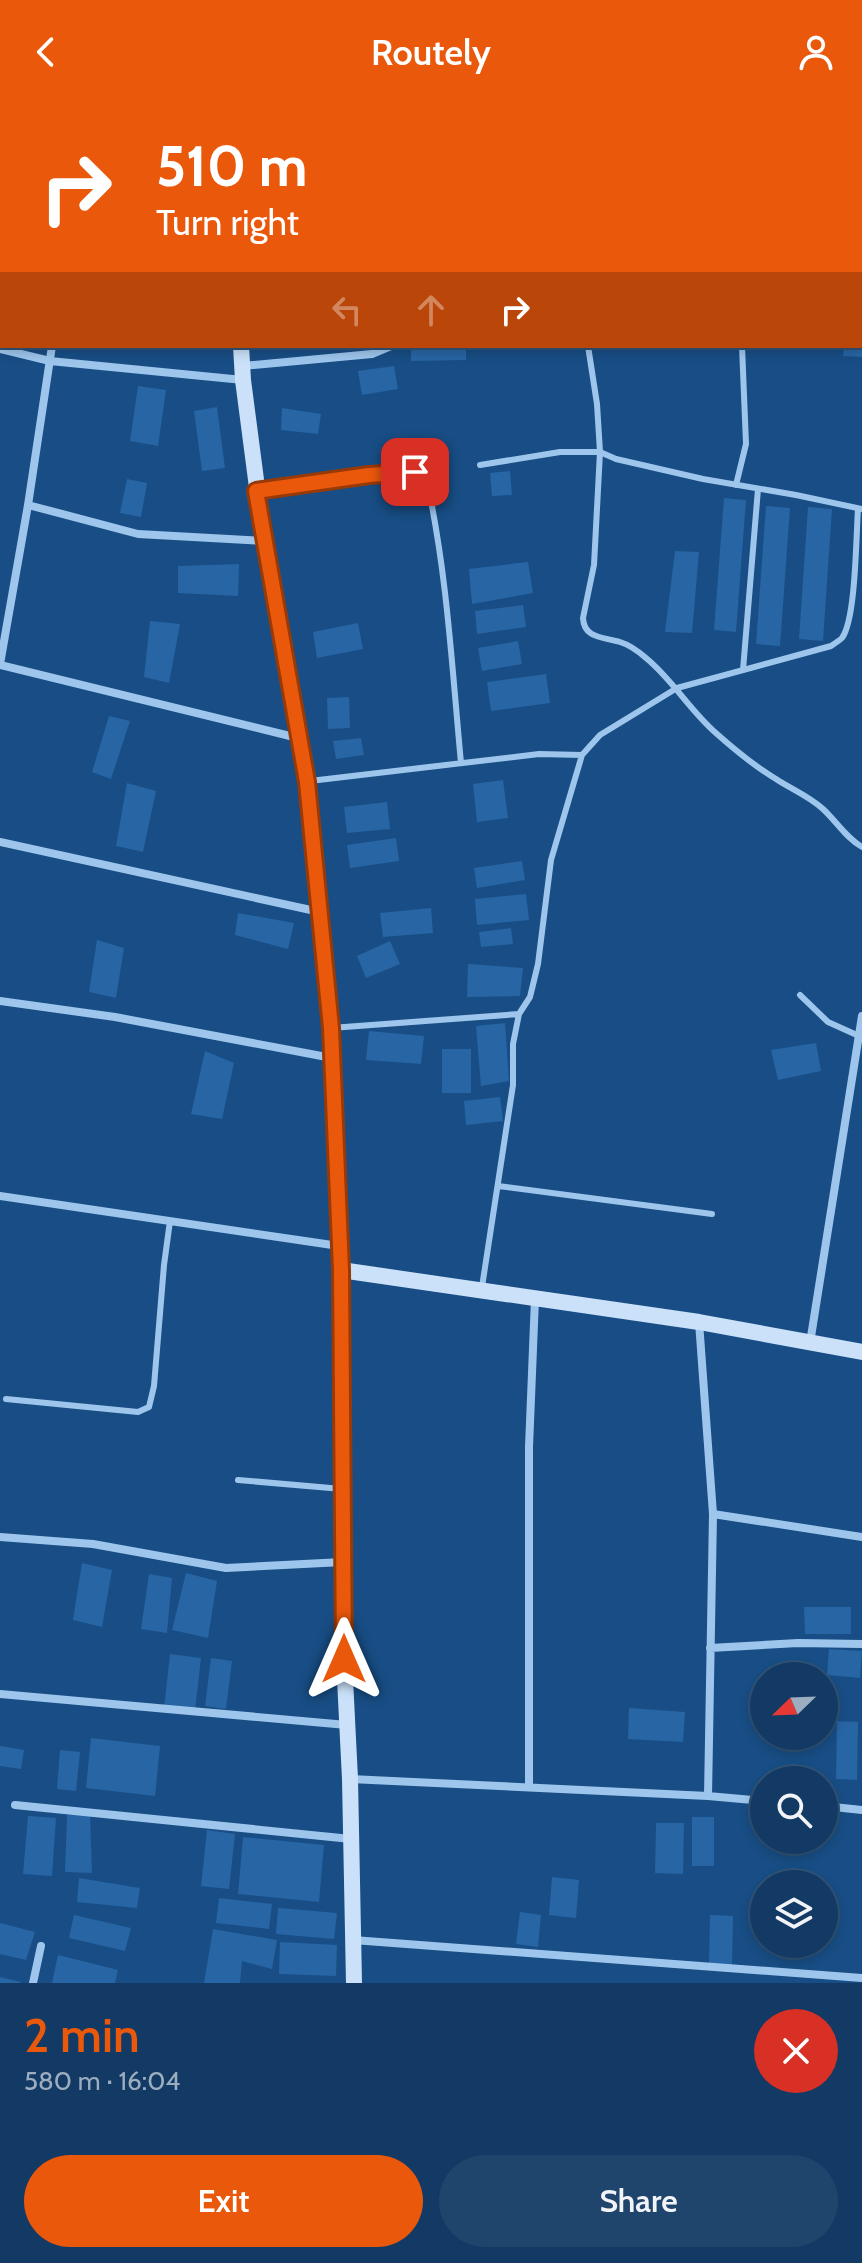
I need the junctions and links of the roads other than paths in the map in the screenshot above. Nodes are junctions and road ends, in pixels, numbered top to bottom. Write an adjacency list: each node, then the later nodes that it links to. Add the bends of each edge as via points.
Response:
1 (52, 348): 7 (street)
2 (241, 348): 8 (street)
3 (386, 348): 8 (street)
4 (588, 348): 9 (lane)
5 (742, 348): 11 (lane, via 746,444)
6 (0, 349): 7 (street)
7 (50, 361): 8 (street); 14 (street)
8 (242, 373): 13 (street)
9 (600, 452): 10 (lane, via 560,452); 11 (lane); 19 (lane, via 594,565 583,627 634,648)
10 (480, 465)
11 (736, 485): 12 (lane)
12 (758, 489): 15 (lane); 18 (lane)
13 (256, 491): 16 (street); 22 (lane, via 369,475 415,472 426,477)
14 (28, 505): 16 (street, via 138,534); 17 (street)
15 (860, 509): 18 (lane, via 851,604 841,639)
16 (264, 541): 20 (street)
17 (0, 665): 20 (street)
18 (743, 670): 19 (lane)
19 (677, 688): 21 (lane, via 600,735); 25 (lane, via 718,735 813,801)
20 (298, 738): 23 (street)
21 (582, 755): 22 (lane); 29 (lane, via 551,860 530,997)
22 (461, 763): 23 (lane)
23 (307, 782): 26 (street)
24 (0, 842): 26 (street)
25 (862, 847)
26 (320, 912): 31 (street)
27 (800, 995): 32 (lane, via 828,1022)
28 (0, 1001): 33 (street)
29 (519, 1014): 31 (lane); 34 (lane)
30 (862, 1016): 32 (street)
31 (331, 1028): 33 (street)
32 (859, 1036): 43 (street)
33 (332, 1058): 38 (street)
34 (498, 1186): 36 (lane); 40 (lane)
35 (0, 1196): 37 (street)
36 (712, 1214)
37 (170, 1221): 38 (street); 45 (lane, via 149,1407 138,1412)
38 (339, 1246): 39 (street)
39 (341, 1270): 40 (street); 47 (street)
40 (482, 1291): 41 (street)
41 (535, 1299): 42 (street); 57 (street, via 529,1447)
42 (699, 1322): 43 (street); 48 (street)
43 (810, 1343): 44 (street)
44 (862, 1352)
45 (6, 1399)
46 (238, 1480): 47 (lane)
47 (342, 1489): 51 (street)
48 (713, 1514): 50 (street); 53 (street)
49 (0, 1537): 51 (street, via 93,1544 226,1568)
50 (862, 1537)
51 (343, 1562): 55 (street)
52 (862, 1644): 53 (street)
53 (710, 1648): 58 (street)
54 (0, 1694): 55 (street)
55 (347, 1725): 56 (street)
56 (350, 1779): 57 (street); 63 (street)
57 (529, 1787): 58 (street)
58 (708, 1796): 59 (street)
59 (750, 1800)
60 (15, 1805): 63 (street)
61 (838, 1807): 62 (street)
62 (862, 1810)
63 (351, 1839): 64 (street)
64 (353, 1940): 66 (street); 68 (street)
65 (41, 1946): 67 (street)
66 (862, 1978)
67 (33, 1983)
68 (354, 1983)

